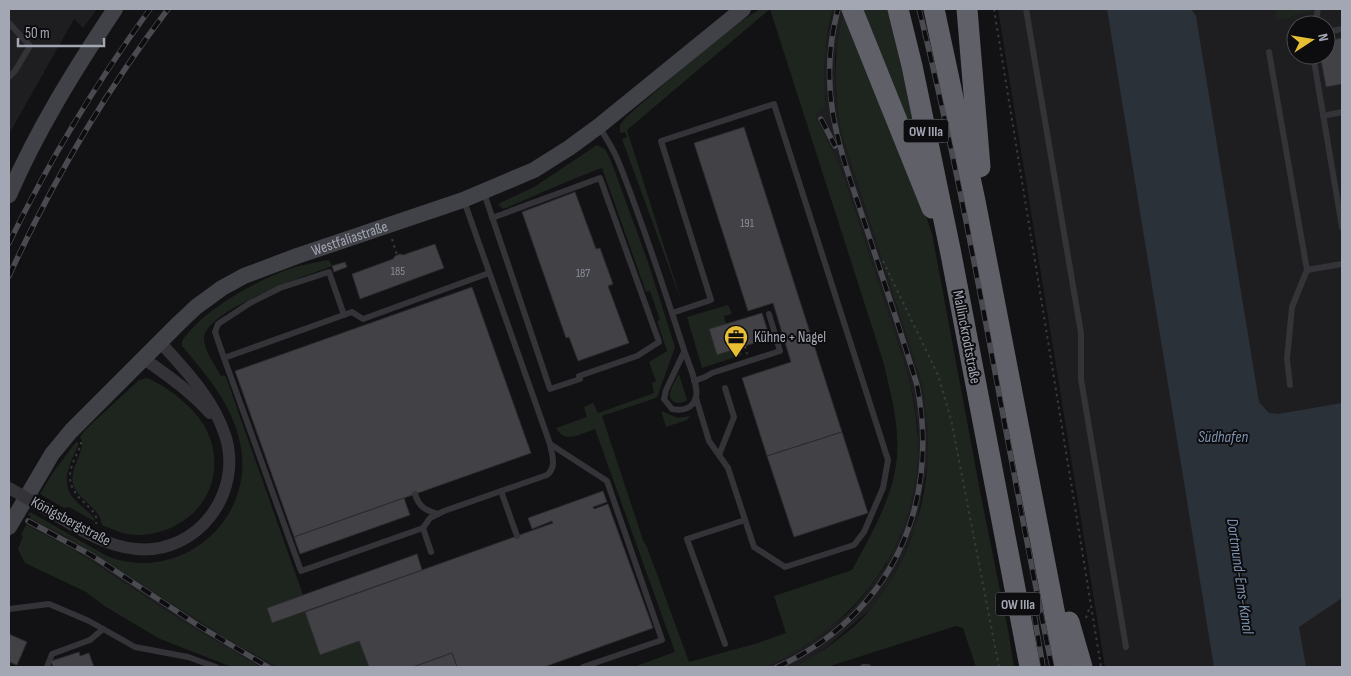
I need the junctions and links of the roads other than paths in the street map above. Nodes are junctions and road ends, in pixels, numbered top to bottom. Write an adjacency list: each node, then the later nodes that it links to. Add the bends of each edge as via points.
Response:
1 (115, 9): 16 (street, via 17,170)
2 (743, 9): 14 (street, Westfaliastraße)
3 (852, 9): 21 (highway)
4 (898, 9): 21 (highway, Mallinckrodtstraße / OW IIIa)
5 (934, 9): 20 (highway)
6 (967, 9): 20 (highway)
7 (1026, 9): 53 (lane, via 1082,333 1081,380)
8 (9, 23): 11 (lane, via 30,46)
9 (1270, 52): 23 (lane)
10 (1314, 65): 13 (lane)
11 (9, 77)
12 (1342, 112): 13 (lane)
13 (1323, 116): 19 (lane)
14 (599, 126): 15 (street, Westfaliastraße, via 534,170); 25 (lane, via 619,162)
15 (484, 193): 17 (street, Westfaliastraße); 18 (lane)
16 (9, 195)
17 (463, 200): 24 (lane); 28 (street, Westfaliastraße, via 244,276 196,307)
18 (492, 218): 18 (lane, via 550,389 637,356 659,342 600,178)
19 (1342, 227)
20 (984, 250): 44 (highway)
21 (951, 254): 52 (highway, Mallinckrodtstraße / OW IIIa)
22 (1342, 264): 23 (lane)
23 (1307, 270): 33 (lane, via 1292,307 1287,359)
24 (489, 273): 27 (lane, via 363,319 352,312); 37 (lane)
25 (672, 313): 29 (lane); 43 (lane, via 712,300 661,142 774,104 888,460 883,488 864,532 854,545 785,567 754,547)
26 (769, 314): 32 (lane, via 780,351)
27 (344, 315): 31 (lane); 31 (lane, via 329,272 280,288 218,324 215,332)
28 (160, 342): 30 (street, Westfaliastraße); 36 (street, Königsbergstraße, via 207,397)
29 (684, 352): 32 (lane); 35 (lane, via 664,399 672,409 680,410 687,409)
30 (143, 358): 36 (street, Königsbergstraße, via 194,396); 45 (street, Westfaliastraße, via 70,431 52,454)
31 (224, 358): 46 (lane, via 301,571)
32 (694, 381): 35 (lane)
33 (1290, 385)
34 (725, 388): 38 (lane, via 734,417)
35 (696, 398): 38 (lane, via 709,441)
36 (223, 428): 39 (street, Königsbergstraße, bridge, via 230,462 224,494 201,527 175,544 144,550 120,547 91,535)
37 (550, 444): 40 (lane, via 554,462 552,472); 56 (lane, via 607,481 662,640)
38 (719, 455): 43 (lane, via 728,468)
39 (9, 488)
40 (501, 491): 42 (lane); 47 (lane)
41 (415, 494): 42 (lane, via 425,510)
42 (438, 514): 46 (lane, via 430,518)
43 (744, 520): 51 (lane, via 687,539)
44 (1039, 526): 61 (highway); 62 (highway)
45 (9, 527)
46 (423, 528): 48 (lane)
47 (517, 536)
48 (431, 552)
49 (9, 609): 50 (lane, via 49,604)
50 (103, 629): 54 (lane, via 90,640 52,654); 55 (lane, via 135,647 188,657)
51 (725, 644)
52 (1026, 645): 59 (highway); 60 (highway, Mallinckrodtstraße)
53 (1126, 647)
54 (47, 667)
55 (216, 667)
56 (583, 667)
57 (862, 667): 58 (lane)
58 (868, 667)
59 (1024, 667)
60 (1030, 667)
61 (1065, 667)
62 (1082, 667)

